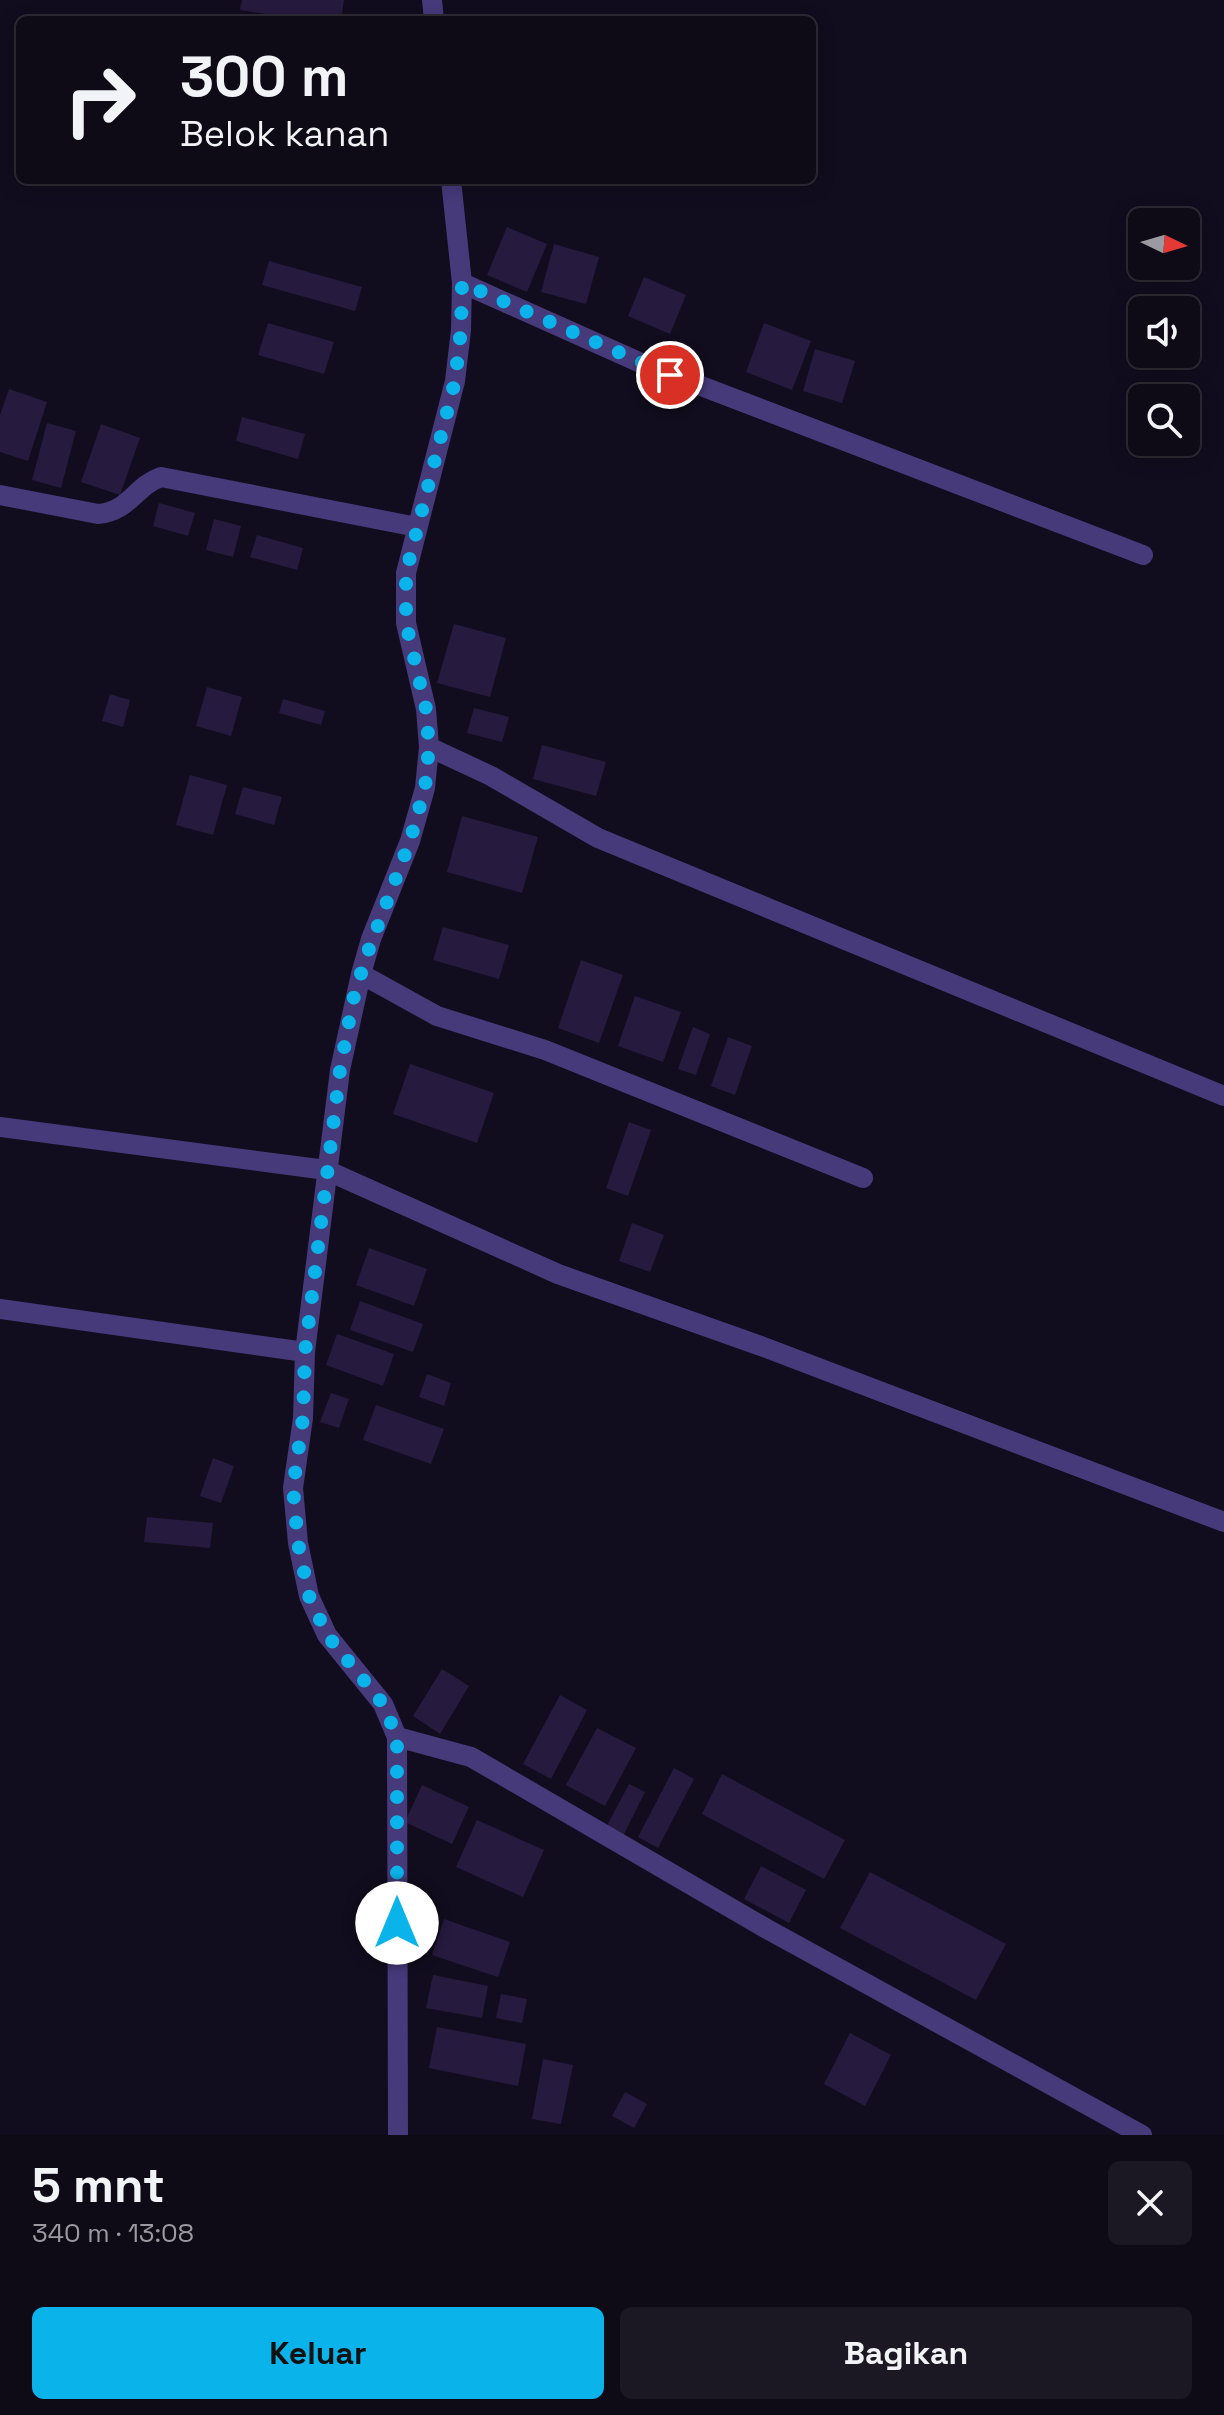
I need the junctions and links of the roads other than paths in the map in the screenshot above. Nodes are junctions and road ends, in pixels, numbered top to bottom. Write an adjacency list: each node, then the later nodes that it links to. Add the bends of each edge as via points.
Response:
1 (451, 184): 2 (street)
2 (462, 283): 4 (street, via 455,381); 5 (street, via 641,363)
3 (0, 495): 4 (street, via 110,513 161,477)
4 (417, 527): 6 (street, via 406,573 406,623)
5 (1143, 555)
6 (429, 747): 7 (street, via 425,788 410,841); 8 (street, via 598,838)
7 (361, 974): 10 (street); 11 (street, via 437,1016 545,1050)
8 (1224, 1096)
9 (0, 1127): 10 (street)
10 (326, 1170): 13 (street); 14 (street, via 558,1274)
11 (863, 1178)
12 (0, 1309): 13 (street)
13 (305, 1352): 15 (street, via 293,1488 309,1596 327,1635 383,1704)
14 (1224, 1522)
15 (397, 1737): 16 (street); 17 (street, via 471,1757 767,1929)
16 (398, 2135)
17 (1142, 2135)

